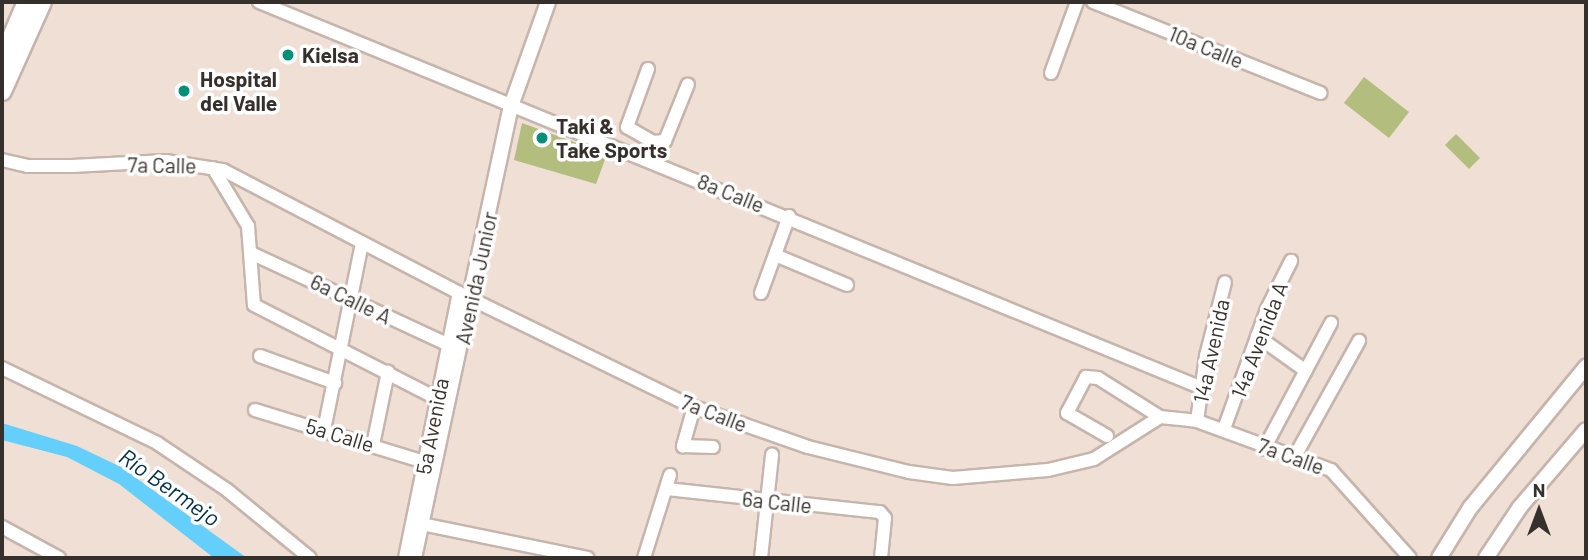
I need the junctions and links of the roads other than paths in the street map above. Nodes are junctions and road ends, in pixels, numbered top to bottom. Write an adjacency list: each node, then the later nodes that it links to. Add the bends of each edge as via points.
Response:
1 (27, 2): 7 (highway)
2 (42, 2): 11 (highway)
3 (259, 2): 13 (street, 8a Calle)
4 (548, 2): 13 (main road, Avenida Junior)
5 (1077, 2): 9 (street)
6 (1093, 2): 12 (street, 10a Calle)
7 (2, 60)
8 (648, 69): 14 (street, via 627,122 628,130)
9 (1051, 73)
10 (688, 84): 14 (street, via 665,141)
11 (2, 91)
12 (1320, 93)
13 (511, 106): 15 (street, 8a Calle); 26 (main road, Avenida Junior)
14 (636, 134): 15 (street)
15 (628, 152): 18 (street, 8a Calle)
16 (2, 160): 17 (street, 7a Calle, via 61,166 166,161)
17 (214, 168): 19 (street, 7a Calle); 20 (street, via 248,226)
18 (789, 216): 21 (street); 39 (street, 8a Calle)
19 (362, 243): 26 (street, 7a Calle); 27 (street)
20 (253, 254): 27 (street, 6a Calle A); 32 (street, via 253,301 258,309)
21 (775, 255): 24 (street); 25 (street)
22 (1291, 261): 29 (street, 14a Avenida A)
23 (1225, 282): 39 (street, 14a Avenida)
24 (847, 285)
25 (761, 293)
26 (466, 296): 31 (street, 5a Avenida); 41 (street, 7a Calle); 58 (main road, Avenida Junior)
27 (352, 301): 31 (street, 6a Calle A); 32 (street)
28 (1331, 323): 36 (street)
29 (1257, 336): 36 (street); 45 (street, 14a Avenida A)
30 (1359, 341): 52 (street)
31 (449, 345): 40 (street, 5a Avenida)
32 (342, 348): 37 (street); 38 (street)
33 (260, 356): 38 (street)
34 (1586, 367): 69 (main road, via 1470,508)
35 (2, 368): 61 (street, via 157,443 227,490)
36 (1306, 371): 49 (street)
37 (388, 373): 40 (street); 50 (street)
38 (335, 383): 46 (street)
39 (1202, 388): 44 (street, 14a Avenida)
40 (436, 398): 54 (street, 5a Avenida)
41 (694, 407): 43 (street, 7a Calle, via 856,461 953,478 998,477 1094,459); 51 (street, via 683,446)
42 (255, 410): 46 (street, 5a Calle)
43 (1160, 417): 44 (street, 7a Calle); 48 (street, via 1098,378 1086,377 1067,413)
44 (1197, 421): 45 (street, 7a Calle)
45 (1226, 424): 49 (street, 7a Calle)
46 (324, 430): 50 (street, 5a Calle)
47 (1586, 430): 70 (main road, via 1520,507)
48 (1107, 436)
49 (1267, 443): 52 (street, 7a Calle)
50 (373, 445): 54 (street, 5a Calle)
51 (713, 447)
52 (1297, 452): 68 (street, 7a Calle, via 1331,470)
53 (772, 455): 57 (street)
54 (425, 461): 62 (street, 5a Avenida)
55 (670, 475): 56 (street)
56 (667, 489): 57 (street, 6a Calle); 65 (street)
57 (768, 502): 66 (street); 67 (street, 6a Calle, via 880,512 886,518)
58 (422, 524): 63 (main road, Avenida Junior); 64 (street)
59 (2, 527): 60 (street)
60 (59, 558)
61 (310, 558)
62 (405, 558)
63 (414, 558)
64 (588, 558)
65 (644, 558)
66 (761, 558)
67 (881, 558)
68 (1410, 558)
69 (1438, 558)
70 (1486, 558)

